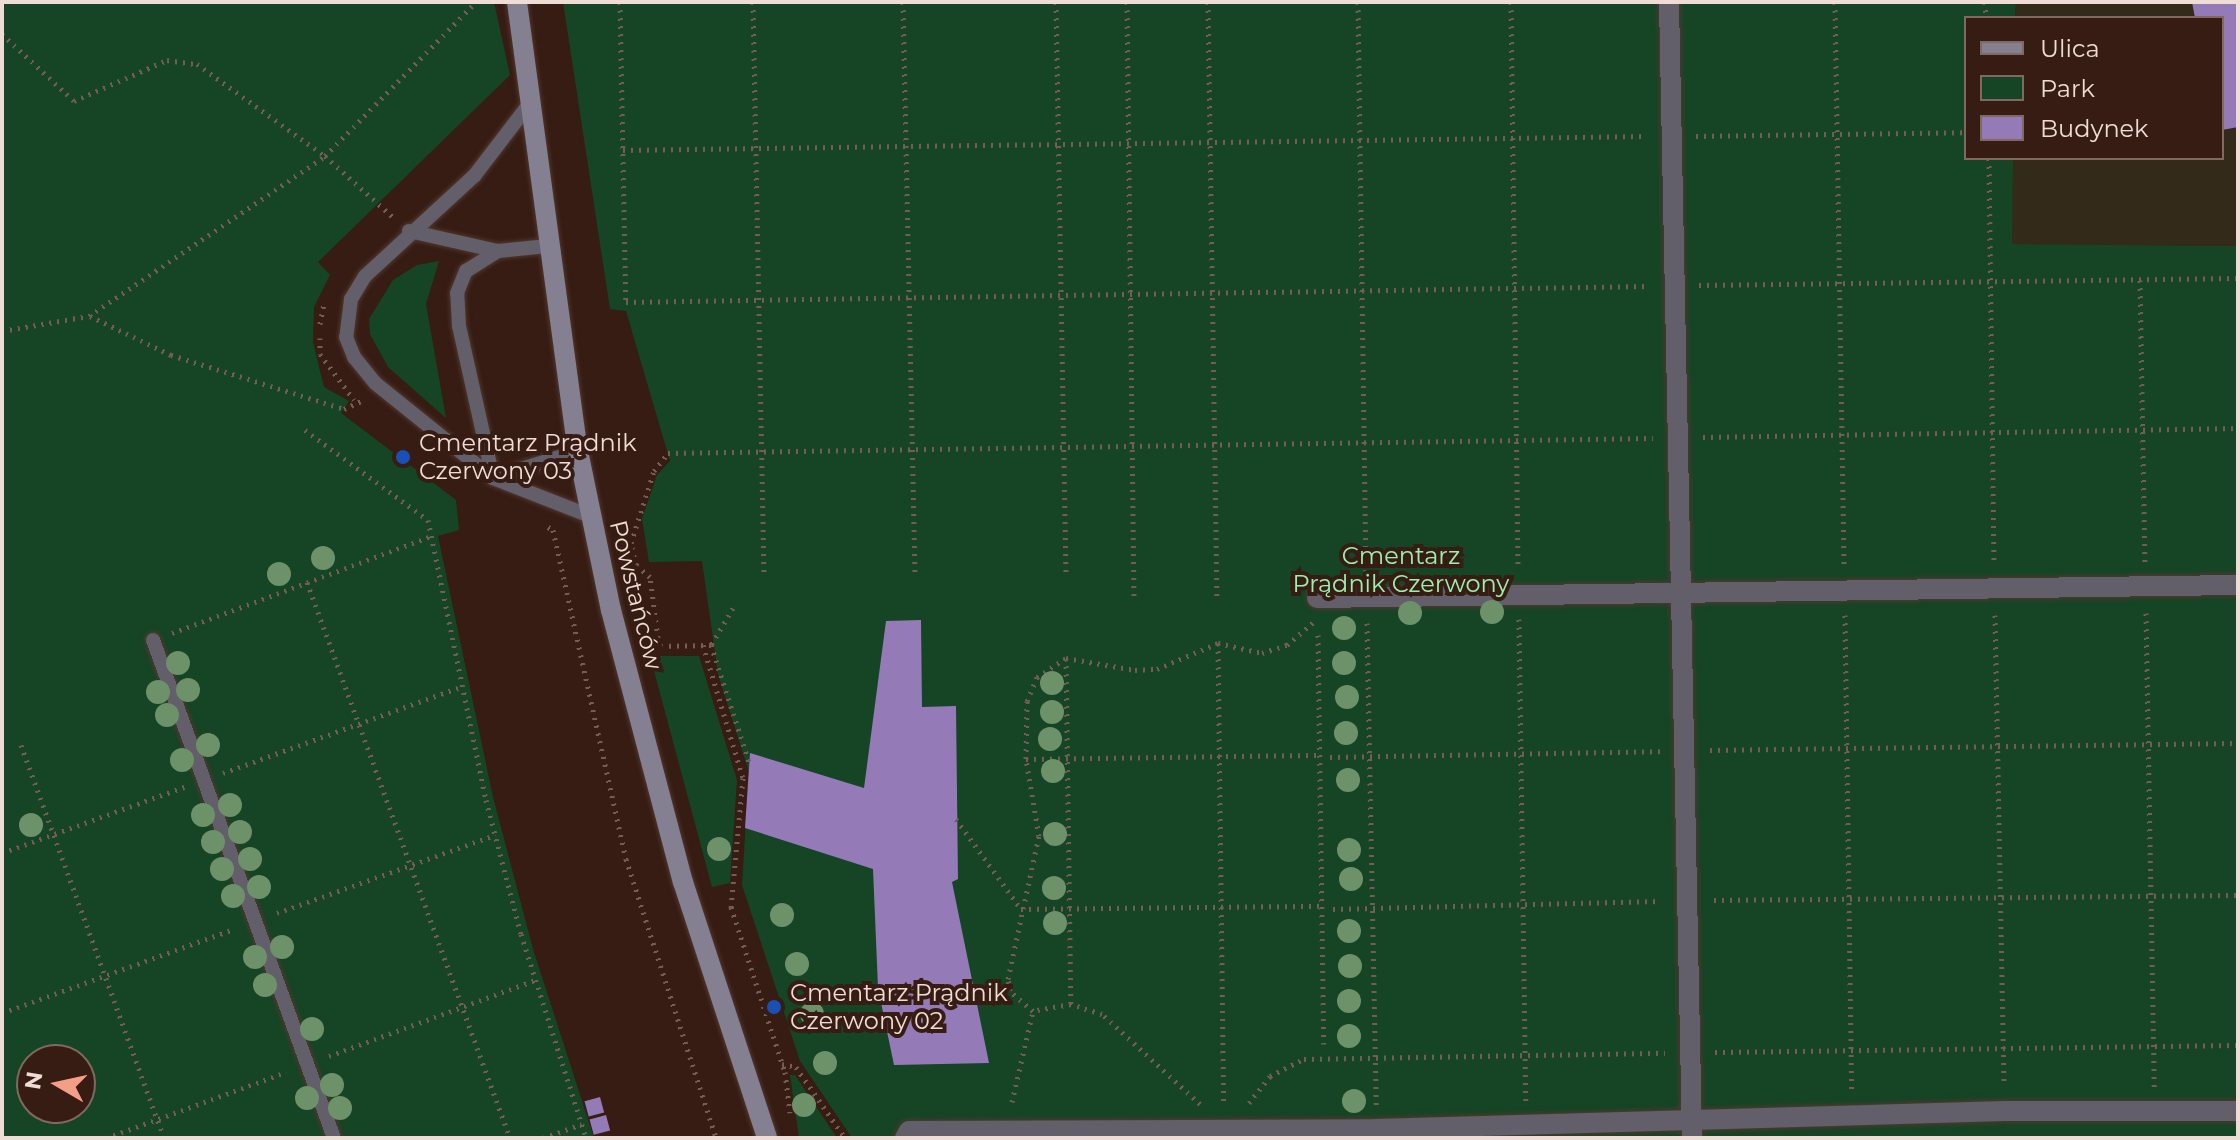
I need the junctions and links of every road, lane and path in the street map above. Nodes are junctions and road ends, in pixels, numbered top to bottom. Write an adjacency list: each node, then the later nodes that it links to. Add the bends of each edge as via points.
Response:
1 (476, 2): 22 (path)
2 (517, 2): 12 (street, Powstańców)
3 (620, 2): 21 (path)
4 (753, 2): 20 (path)
5 (903, 2): 19 (path)
6 (1056, 2): 18 (path)
7 (1127, 2): 17 (path)
8 (1208, 2): 16 (path)
9 (1358, 2): 15 (path)
10 (1669, 2): 14 (street)
11 (2, 34): 22 (path, via 74,101 167,60 197,64)
12 (530, 103): 27 (lane, via 475,175); 28 (street, Powstańców)
13 (1964, 132): 14 (path)
14 (1672, 136): 15 (path); 33 (street)
15 (1361, 141): 16 (path); 34 (path)
16 (1209, 143): 17 (path); 35 (path)
17 (1130, 144): 18 (path); 36 (path)
18 (1058, 145): 19 (path); 37 (path)
19 (907, 146): 20 (path); 39 (path)
20 (755, 148): 21 (path); 40 (path)
21 (623, 150): 40 (path, via 626,302)
22 (325, 156): 25 (path); 41 (path)
23 (1989, 160): 32 (path)
24 (406, 208): 25 (path)
25 (395, 219): 26 (path); 27 (path)
26 (383, 229)
27 (409, 231): 29 (lane); 43 (lane, via 365,276 346,320 354,357)
28 (548, 246): 29 (lane); 55 (street, Powstańców)
29 (498, 251): 57 (lane, via 466,271 457,293 459,326)
30 (2238, 278): 31 (path)
31 (2140, 280): 32 (path); 48 (path)
32 (1992, 282): 33 (path); 47 (path)
33 (1675, 285): 34 (path); 49 (street)
34 (1363, 291): 35 (path); 50 (path)
35 (1211, 293): 36 (path); 51 (path)
36 (1130, 295): 37 (path); 52 (path)
37 (1061, 296): 39 (path); 53 (path)
38 (327, 297): 44 (path, via 321,309 320,354 340,387)
39 (910, 298): 40 (path); 54 (path)
40 (758, 300): 56 (path)
41 (89, 316): 42 (path); 44 (path, via 171,355 344,409)
42 (2, 331)
43 (375, 383): 44 (path); 57 (lane)
44 (360, 405)
45 (2238, 428): 48 (path)
46 (305, 430): 60 (path, via 428,520)
47 (1994, 431): 48 (path); 49 (path); 67 (path)
48 (2144, 431): 66 (path)
49 (1678, 438): 50 (path); 68 (street)
50 (1366, 441): 51 (path); 69 (path)
51 (1215, 442): 52 (path); 71 (path)
52 (1133, 443): 53 (path); 72 (path)
53 (1063, 445): 54 (path); 61 (path)
54 (912, 447): 56 (path); 62 (path)
55 (578, 451): 57 (lane); 58 (street, Powstańców)
56 (761, 452): 63 (path); 77 (path, via 668,453 654,471 631,543 636,565 650,577 659,646)
57 (493, 478): 58 (lane)
58 (590, 516): 128 (street, Powstańców, via 683,882)
59 (541, 523): 127 (path, via 553,530 626,859)
60 (431, 536): 64 (path); 80 (path)
61 (1066, 573)
62 (915, 576)
63 (764, 577)
64 (307, 582): 75 (path); 81 (path)
65 (2238, 585): 66 (street)
66 (2146, 586): 67 (street); 84 (path)
67 (1994, 587): 68 (street); 83 (path)
68 (1681, 594): 69 (street); 86 (street)
69 (1366, 597): 70 (street); 88 (path)
70 (1317, 598): 76 (path, via 1315,621 1287,645 1247,653)
71 (1217, 600)
72 (1134, 601)
73 (733, 608): 78 (path)
74 (1318, 635): 87 (path)
75 (153, 640): 94 (lane)
76 (1218, 643): 79 (path, via 1157,669); 89 (path)
77 (703, 645): 78 (path); 111 (path, via 743,778 731,907)
78 (711, 645): 93 (path)
79 (1066, 658): 91 (path); 92 (path, via 1037,677 1027,701)
80 (463, 686): 81 (path); 118 (path, via 517,920)
81 (359, 724): 94 (path); 124 (path)
82 (2238, 743): 84 (path)
83 (1999, 744): 84 (path); 86 (path); 100 (path)
84 (2148, 744): 99 (path)
85 (21, 745): 96 (path)
86 (1684, 751): 88 (path); 101 (street)
87 (1321, 755): 89 (path); 102 (path)
88 (1369, 755): 90 (path); 103 (path)
89 (1219, 756): 91 (path); 104 (path)
90 (1330, 757)
91 (1068, 758): 92 (path); 107 (path)
92 (1026, 759): 105 (path, via 1039,836)
93 (749, 762)
94 (204, 780): 96 (path); 123 (lane)
95 (956, 819): 105 (path)
96 (54, 834): 97 (path); 122 (path)
97 (2, 853)
98 (2238, 895): 99 (path)
99 (2151, 896): 100 (path); 116 (path)
100 (2001, 898): 101 (path); 115 (path)
101 (1686, 900): 103 (path); 121 (street)
102 (1322, 906): 104 (path); 110 (path)
103 (1372, 906): 106 (path); 120 (path)
104 (1221, 908): 107 (path); 112 (path)
105 (1021, 909): 107 (path); 109 (path, via 1008,979 1016,1000)
106 (1333, 909)
107 (1069, 910): 108 (path)
108 (1071, 1004): 109 (path); 114 (path, via 1102,1014 1202,1105)
109 (1033, 1011): 113 (path)
110 (1324, 1044)
111 (782, 1064): 119 (path); 129 (path, via 796,1067)
112 (1224, 1092)
113 (1012, 1102)
114 (1224, 1110)
115 (2005, 1111): 116 (street); 121 (street)
116 (2154, 1111): 117 (street)
117 (2238, 1111)
118 (582, 1124): 125 (path); 126 (path)
119 (792, 1125)
120 (1376, 1129): 121 (street); 130 (street, via 909,1131)
121 (1692, 1131)
122 (164, 1138)
123 (334, 1138)
124 (510, 1138)
125 (543, 1138)
126 (586, 1138)
127 (716, 1138)
128 (767, 1138)
129 (845, 1138)
130 (905, 1138)

